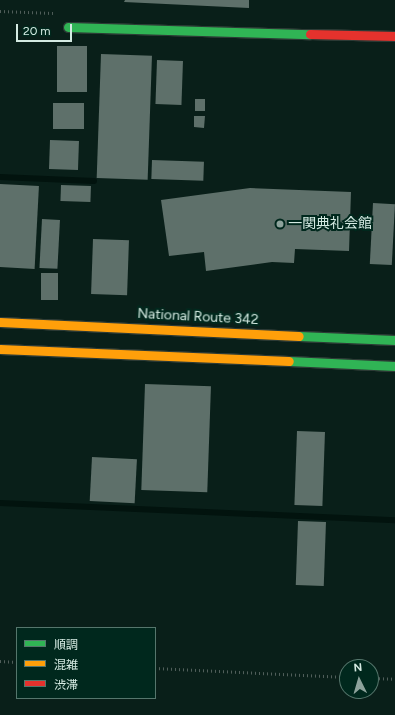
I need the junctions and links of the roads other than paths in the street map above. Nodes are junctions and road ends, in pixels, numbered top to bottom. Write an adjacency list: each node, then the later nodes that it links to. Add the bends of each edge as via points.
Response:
1 (68, 27): 2 (main road)
2 (395, 36)
3 (0, 322): 4 (main road, National Route 342)
4 (395, 340)
5 (0, 349): 6 (main road)
6 (395, 366)

